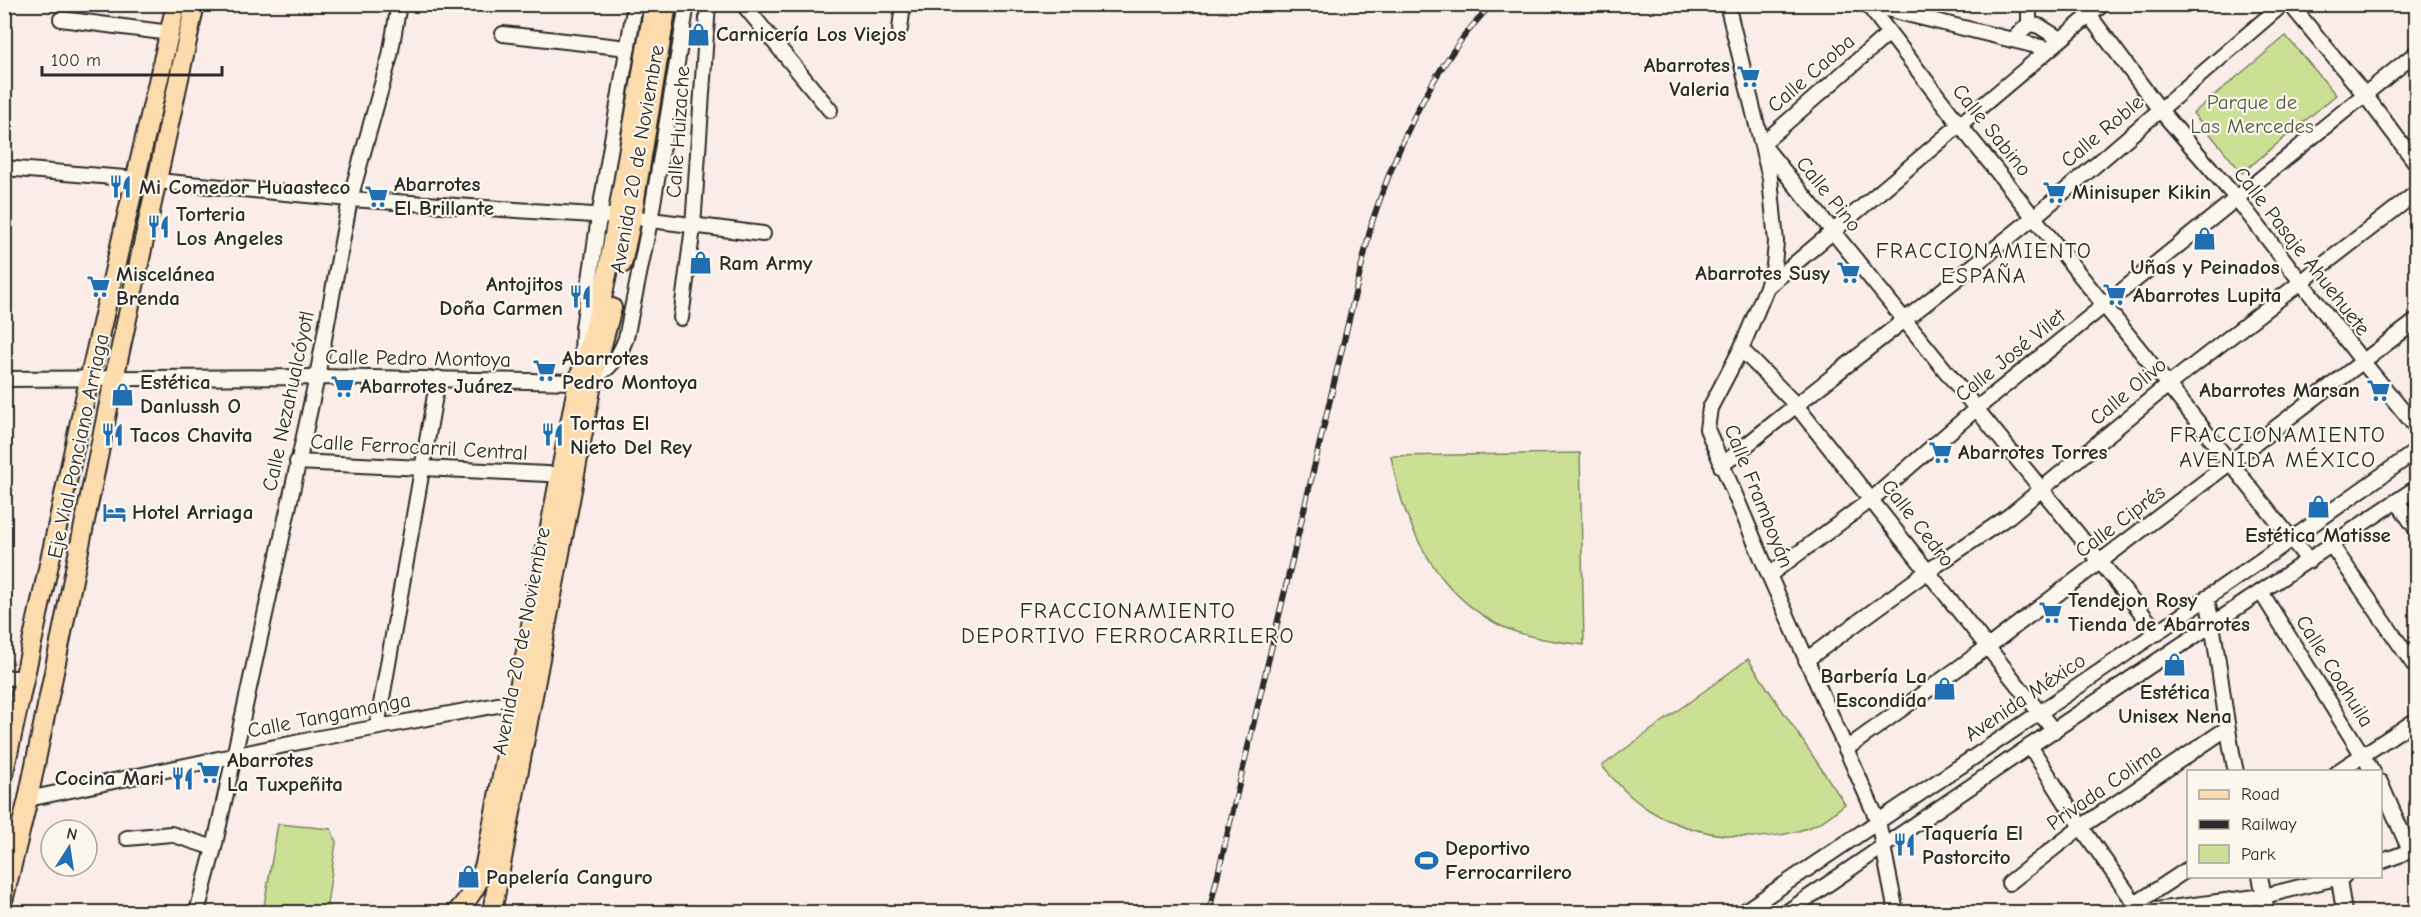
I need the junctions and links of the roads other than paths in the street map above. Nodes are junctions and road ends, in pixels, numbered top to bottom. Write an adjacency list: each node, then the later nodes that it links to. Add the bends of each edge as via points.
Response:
1 (176, 4): 21 (main road, Eje Vial Ponciano Arriaga)
2 (195, 4): 37 (main road, Eje Vial Ponciano Arriaga)
3 (399, 4): 39 (street, Calle Nezahualcóyotl, via 390,56)
4 (635, 4): 26 (street, Avenida 20 de Noviembre)
5 (654, 4): 43 (main road, Avenida 20 de Noviembre)
6 (667, 4): 43 (main road, Avenida 20 de Noviembre)
7 (687, 4): 43 (street, Avenida 20 de Noviembre)
8 (708, 4): 44 (street, Calle Huizache)
9 (743, 4): 30 (street)
10 (903, 4): 20 (street)
11 (1726, 4): 33 (street, Calle Framboyán)
12 (2030, 4): 19 (street)
13 (2103, 4): 17 (street)
14 (2283, 4): 31 (street, Calle Roble)
15 (2290, 4): 29 (street)
16 (1867, 5): 22 (street, Calle Sabino); 25 (street)
17 (2089, 15): 24 (street); 31 (street, Calle Pasaje Ahuehuete)
18 (61, 19): 21 (street)
19 (2029, 24): 24 (street); 25 (street)
20 (900, 28)
21 (170, 33): 36 (main road, Eje Vial Ponciano Arriaga)
22 (1889, 33): 32 (street, Calle Sabino); 33 (street, Calle Caoba)
23 (503, 34): 26 (street)
24 (2060, 39): 27 (street)
25 (2012, 40): 27 (street)
26 (628, 48): 42 (street, Avenida 20 de Noviembre)
27 (2049, 49): 32 (street)
28 (2416, 53): 29 (street, Calle José Vilet)
29 (2365, 95): 34 (street); 40 (street, Calle José Vilet)
30 (830, 110)
31 (2160, 110): 40 (street, Calle Pasaje Ahuehuete); 41 (street, Calle Roble)
32 (1959, 124): 41 (street, Calle Sabino); 45 (street)
33 (1762, 144): 45 (street, Calle Pino); 48 (street, Calle Framboyán, via 1770,178 1776,243)
34 (2416, 164)
35 (4, 168): 36 (street)
36 (137, 179): 60 (main road, Eje Vial Ponciano Arriaga)
37 (157, 181): 39 (street); 59 (main road, Eje Vial Ponciano Arriaga)
38 (2416, 193): 47 (street, Calle Olivo)
39 (350, 199): 42 (street); 56 (street, Calle Nezahualcóyotl)
40 (2237, 199): 47 (street, Calle Pasaje Ahuehuete); 49 (street, Calle José Vilet)
41 (2035, 216): 49 (street, Calle Sabino); 51 (street, Calle Roble)
42 (599, 217): 43 (street); 55 (street, Avenida 20 de Noviembre, via 583,328)
43 (633, 218): 44 (street); 55 (main road, Avenida 20 de Noviembre)
44 (693, 227): 46 (street); 50 (street, Calle Huizache)
45 (1833, 233): 48 (street); 51 (street, Calle Pino)
46 (763, 234)
47 (2301, 281): 54 (street, Calle Pasaje Ahuehuete); 61 (street, Calle Olivo)
48 (1767, 287): 53 (street, Calle Framboyán)
49 (2103, 305): 61 (street, Calle Sabino); 63 (street, Calle José Vilet)
50 (681, 318)
51 (1905, 321): 62 (street, Calle Roble); 63 (street, Calle Pino)
52 (2416, 321): 54 (street, Calle Ciprés)
53 (1741, 348): 62 (street, Calle Cedro); 68 (street, Calle Framboyán, via 1707,418 1707,429)
54 (2363, 363): 64 (street, Calle Pasaje Ahuehuete); 66 (street, Calle Ciprés)
55 (585, 375): 57 (street, Calle Pedro Montoya); 70 (main road, Avenida 20 de Noviembre)
56 (317, 377): 57 (street, Calle Pedro Montoya); 59 (street, Calle Pedro Montoya); 67 (street, Calle Nezahualcóyotl)
57 (438, 378): 69 (street)
58 (4, 379): 60 (street, Calle Pedro Montoya)
59 (114, 379): 60 (street, Calle Pedro Montoya); 106 (main road, Eje Vial Ponciano Arriaga)
60 (89, 380): 90 (main road, Eje Vial Ponciano Arriaga)
61 (2168, 385): 66 (street, Calle Sabino); 72 (street, Calle Olivo)
62 (1795, 404): 68 (street, Calle Roble); 73 (street, Calle Cedro)
63 (1976, 409): 72 (street, Calle Pino); 73 (street, Calle José Vilet)
64 (2416, 427)
65 (2416, 451): 76 (street, Avenida México)
66 (2231, 461): 76 (street, Calle Sabino); 79 (street, Calle Ciprés)
67 (297, 462): 69 (street, Calle Ferrocarril Central); 99 (street, Calle Nezahualcóyotl)
68 (1721, 466): 81 (street, Calle Framboyán)
69 (423, 467): 70 (street, Calle Ferrocarril Central); 94 (street)
70 (567, 475): 91 (main road, Avenida 20 de Noviembre)
71 (2416, 488): 74 (street, Avenida México)
72 (2042, 490): 79 (street, Calle Pino); 80 (street, Calle Olivo)
73 (1872, 499): 80 (street, Calle Cedro); 81 (street, Calle José Vilet)
74 (2397, 501): 75 (street); 77 (street, Avenida México)
75 (2416, 529)
76 (2293, 539): 78 (street, Calle Sabino); 83 (street, Avenida México)
77 (2332, 546): 78 (street, Avenida México); 88 (street)
78 (2309, 561): 82 (street, Avenida México)
79 (2101, 562): 85 (street, Calle Pino); 86 (street, Calle Ciprés)
80 (1928, 571): 86 (street, Calle Cedro); 87 (street, Calle Olivo)
81 (1769, 575): 87 (street, Calle Framboyán)
82 (2261, 592): 84 (street, Avenida México); 100 (street, Calle Coahuila)
83 (2207, 600): 84 (street); 85 (street, Avenida México)
84 (2212, 624): 95 (street); 96 (street, Avenida México)
85 (2158, 633): 92 (street, Avenida México)
86 (1989, 646): 92 (street, Calle Cedro); 98 (street, Calle Ciprés)
87 (1806, 660): 98 (street, Calle Framboyán)
88 (2416, 668)
89 (4, 677): 90 (street)
90 (25, 679): 104 (main road, Eje Vial Ponciano Arriaga)
91 (524, 700): 94 (street, Calle Tangamanga); 122 (main road, Avenida 20 de Noviembre, via 480,881); 123 (main road, Avenida 20 de Noviembre)
92 (2040, 711): 96 (street, Calle Cedro); 107 (street, Avenida México)
93 (2416, 720): 100 (street)
94 (377, 727): 99 (street, Calle Tangamanga)
95 (2226, 729): 101 (street); 108 (street, Privada Colima)
96 (2054, 731): 97 (street, Avenida México)
97 (2030, 746): 108 (street); 110 (street, Avenida México)
98 (1846, 748): 107 (street, Calle Framboyán)
99 (233, 755): 106 (street, Calle Tangamanga); 111 (street, Calle Nezahualcóyotl)
100 (2362, 755): 102 (street); 103 (street, Calle Coahuila)
101 (2236, 770)
102 (2339, 770)
103 (2372, 770)
104 (4, 772)
105 (2382, 786): 112 (street)
106 (28, 799): 119 (main road, Eje Vial Ponciano Arriaga)
107 (1878, 821): 110 (street, Calle Framboyán); 124 (street, Avenida México)
108 (2081, 827): 117 (street, Privada Colima); 120 (street)
109 (127, 838): 111 (street, via 171,834)
110 (1884, 846): 125 (street, Avenida México); 126 (street, Calle Framboyán)
111 (214, 848): 121 (street, Calle Nezahualcóyotl)
112 (2413, 850): 113 (street)
113 (2382, 861)
114 (2187, 870): 120 (street)
115 (2260, 878): 118 (street)
116 (2342, 878): 118 (street); 128 (street)
117 (2009, 883)
118 (2264, 896): 120 (street); 127 (street)
119 (4, 897)
120 (2139, 910)
121 (197, 912)
122 (457, 912)
123 (492, 912)
124 (1743, 912)
125 (1787, 912)
126 (1896, 912)
127 (2267, 912)
128 (2344, 912)

